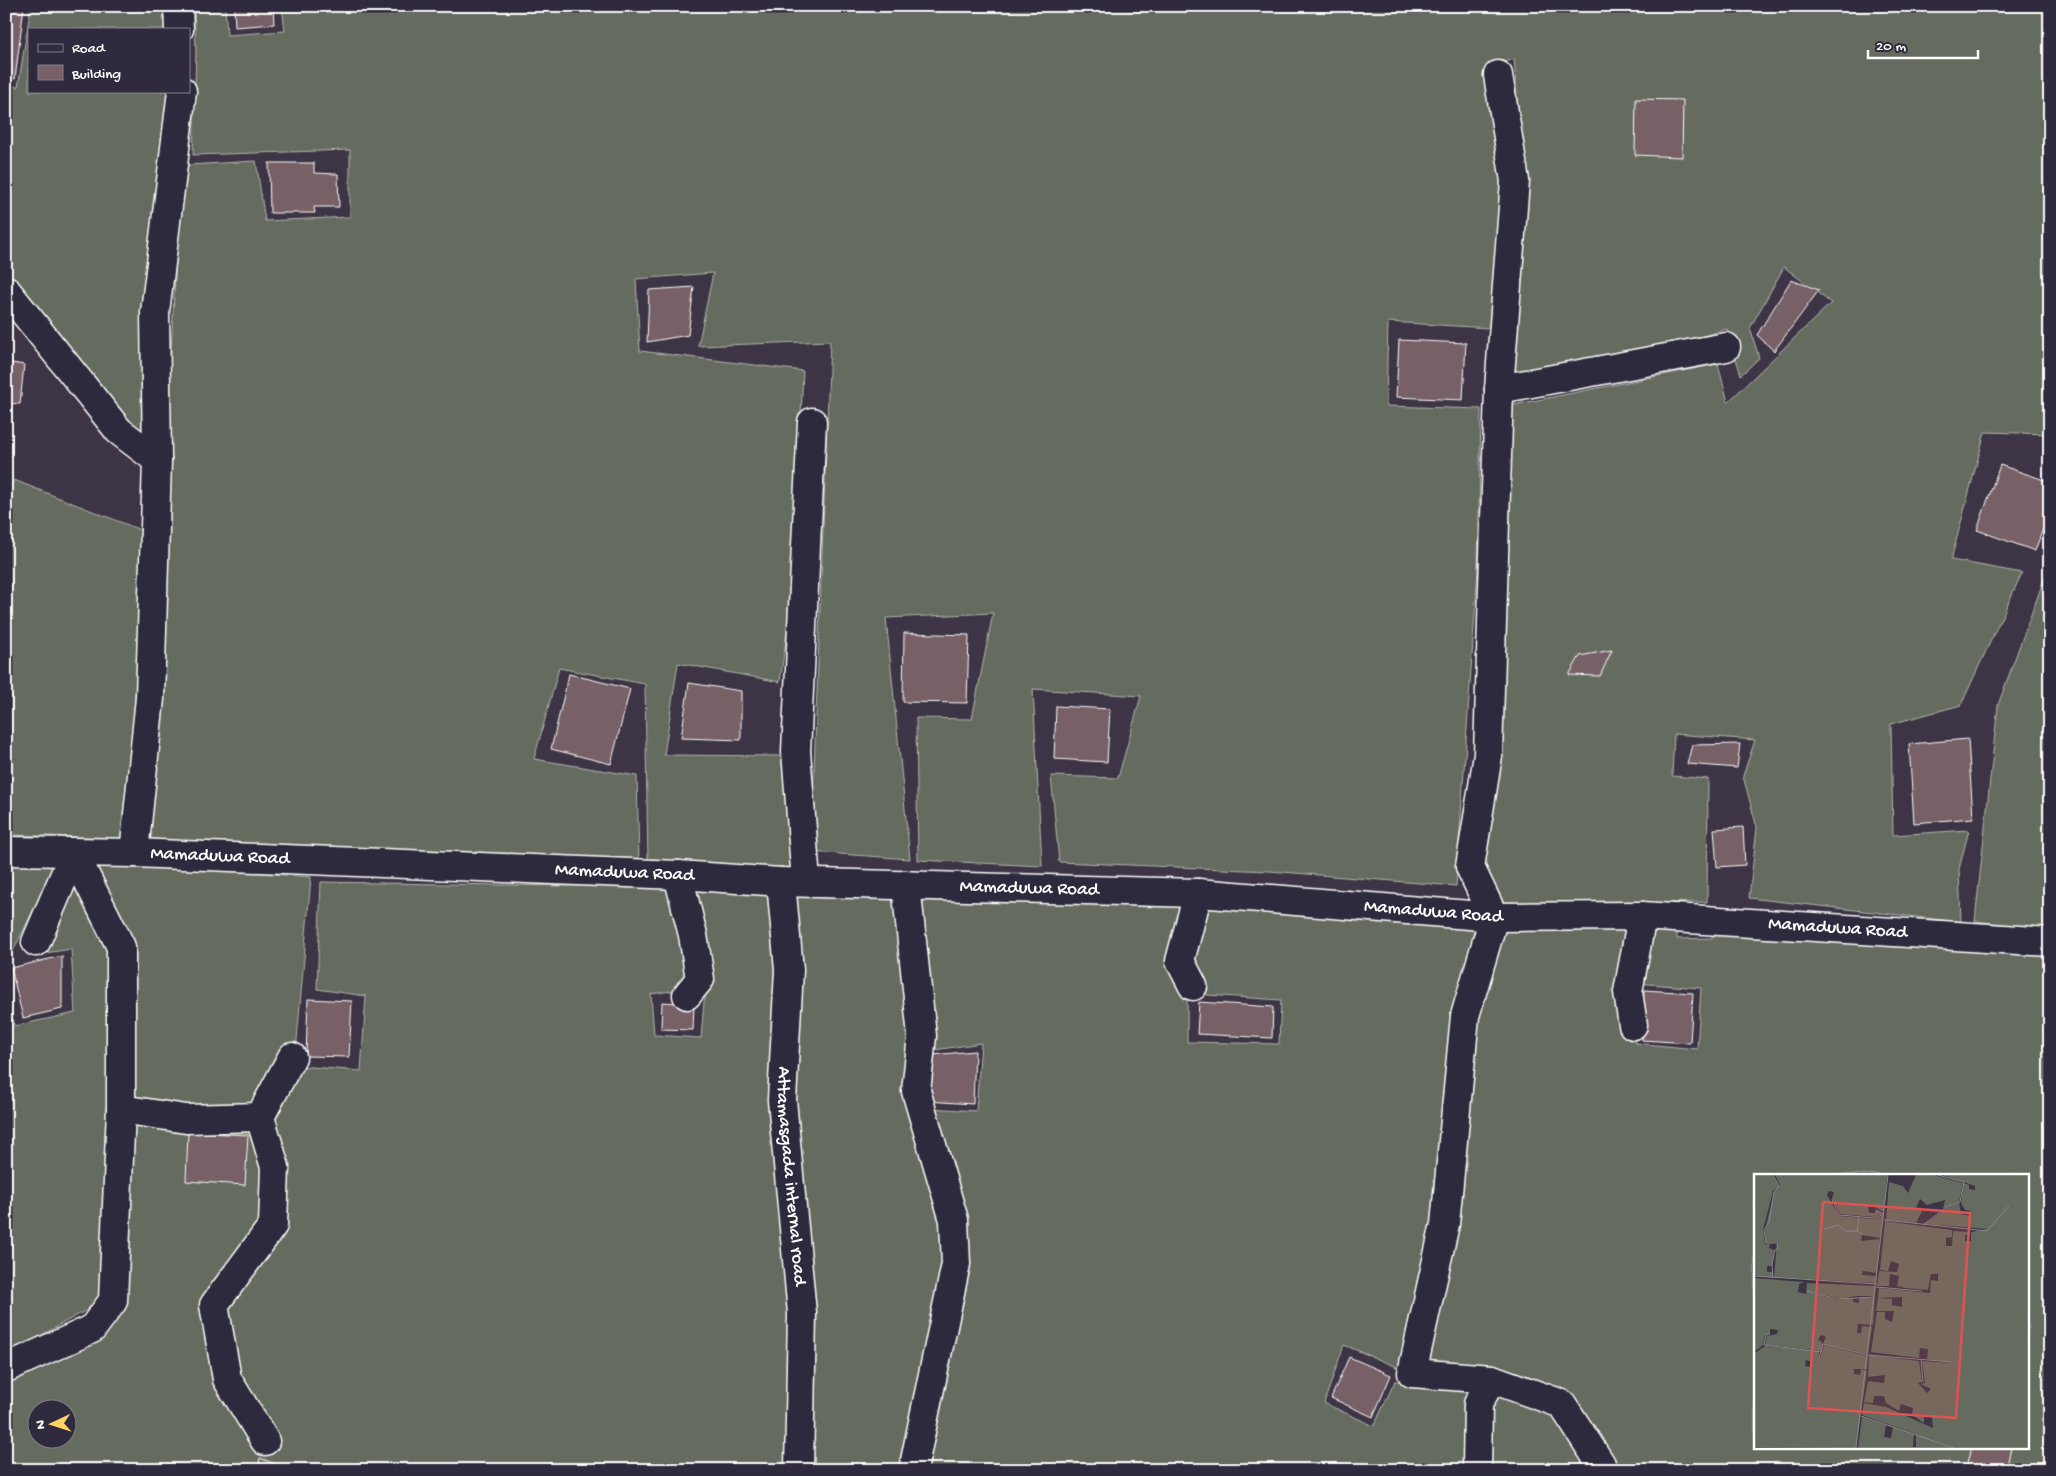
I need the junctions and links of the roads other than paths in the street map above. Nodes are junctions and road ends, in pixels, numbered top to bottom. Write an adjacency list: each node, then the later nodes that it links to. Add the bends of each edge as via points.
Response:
1 (178, 6): 2 (street)
2 (179, 28)
3 (1498, 75): 7 (street, via 1515,181)
4 (182, 92): 9 (street, via 155,312)
5 (6, 290): 9 (street, via 119,431)
6 (1726, 347): 7 (street)
7 (1499, 389): 18 (street, via 1488,755 1470,867)
8 (812, 422): 14 (street, Attamasgada internal road)
9 (156, 460): 12 (street, via 150,698)
10 (6, 852): 11 (street, Mamaduwa Road)
11 (74, 853): 12 (street, Mamaduwa Road); 19 (street); 25 (street, via 121,947)
12 (134, 853): 13 (street, Mamaduwa Road)
13 (678, 875): 14 (street, Mamaduwa Road); 22 (street, via 694,935 700,979)
14 (793, 882): 15 (street, Mamaduwa Road); 31 (street, Attamasgada internal road, via 782,1100 802,1313)
15 (906, 885): 16 (street, Mamaduwa Road); 32 (street, via 922,1036 916,1090 954,1220 956,1264)
16 (1198, 893): 18 (street, Mamaduwa Road); 21 (street, via 1180,961)
17 (1642, 916): 18 (street, Mamaduwa Road); 20 (street, Mamaduwa Road); 23 (street, via 1628,992)
18 (1494, 917): 28 (street, via 1465,1016 1445,1224 1412,1373)
19 (36, 942)
20 (2050, 942)
21 (1193, 986)
22 (687, 995)
23 (1634, 1025)
24 (292, 1057): 26 (street)
25 (121, 1109): 26 (street, via 186,1119); 27 (street, via 113,1301 92,1329)
26 (260, 1117): 29 (street, via 276,1167 273,1224 214,1305 227,1379)
27 (6, 1368)
28 (1492, 1379): 30 (street, via 1562,1404); 33 (street, via 1478,1404)
29 (265, 1441)
30 (1601, 1464)
31 (799, 1470)
32 (913, 1470)
33 (1477, 1470)

